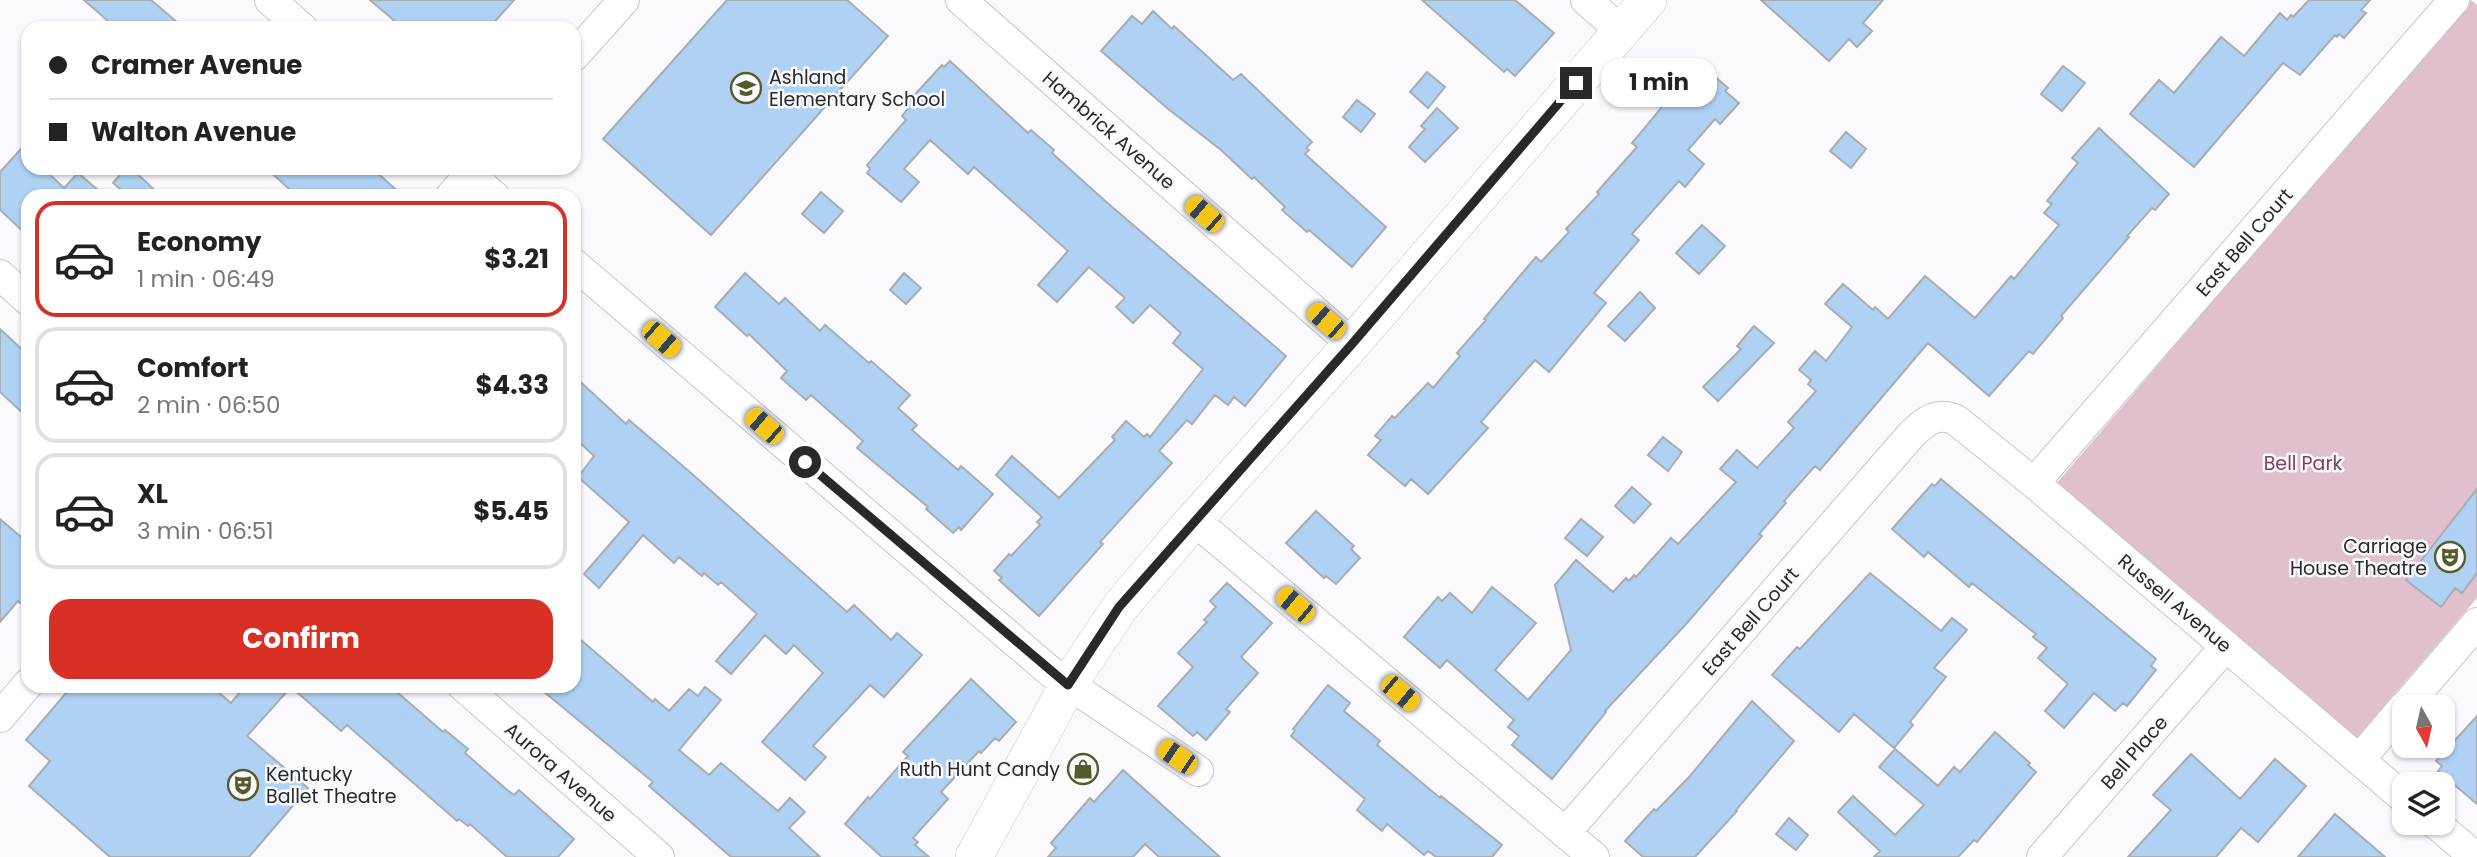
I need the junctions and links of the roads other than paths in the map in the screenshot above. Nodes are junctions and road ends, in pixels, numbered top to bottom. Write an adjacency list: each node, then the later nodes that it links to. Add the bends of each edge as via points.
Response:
1 (270, 0): 7 (street)
2 (624, 0): 9 (street)
3 (961, 0): 15 (street, Hambrick Avenue)
4 (1586, 0): 8 (street)
5 (1648, 0): 8 (street)
6 (2454, 0): 17 (street, East Bell Court)
7 (294, 21)
8 (1621, 31): 15 (street)
9 (581, 48)
10 (465, 177): 11 (street)
11 (483, 189)
12 (581, 270): 21 (street)
13 (0, 275): 14 (street)
14 (21, 294)
15 (1352, 344): 18 (street)
16 (1940, 416): 17 (street, Russell Avenue, via 1955,419); 30 (street, East Bell Court, via 1911,435)
17 (2034, 483): 20 (street, Russell Avenue)
18 (1195, 520): 21 (street, via 1119,607); 30 (street)
19 (2477, 624): 24 (street)
20 (2226, 646): 27 (street, Russell Avenue); 35 (street, Bell Place)
21 (1068, 685): 28 (street); 33 (street)
22 (21, 692): 25 (street)
23 (471, 693): 32 (street, Aurora Avenue)
24 (2415, 695)
25 (0, 717)
26 (2392, 722): 27 (street)
27 (2359, 760): 29 (street, Russell Avenue)
28 (1198, 771)
29 (2392, 788)
30 (1565, 833): 34 (street)
31 (2449, 835): 36 (street)
32 (659, 857)
33 (974, 857)
34 (1594, 857)
35 (2042, 857)
36 (2475, 857)

